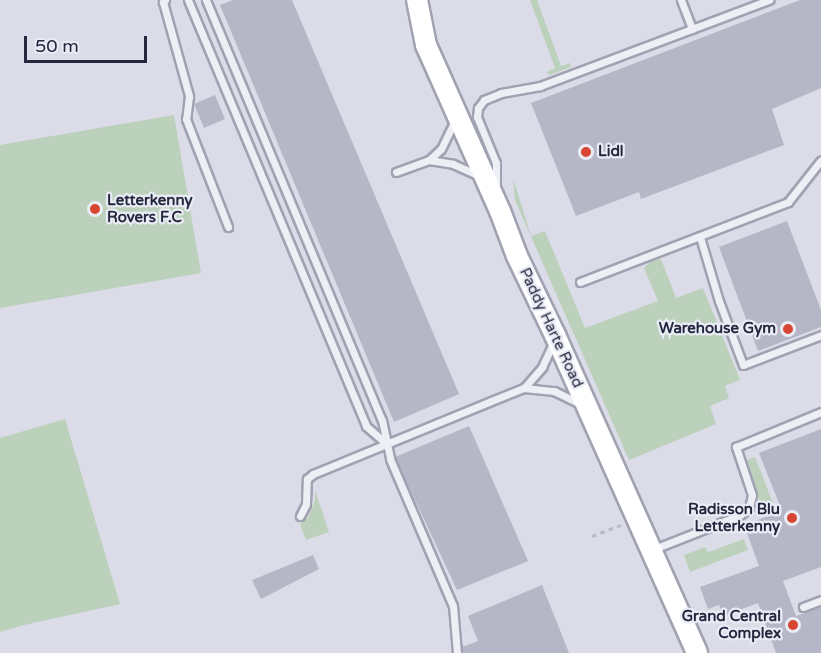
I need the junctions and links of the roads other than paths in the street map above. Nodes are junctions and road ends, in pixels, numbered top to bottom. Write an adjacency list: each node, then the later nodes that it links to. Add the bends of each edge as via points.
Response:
1 (165, 0): 13 (lane, via 189,96 186,119)
2 (188, 0): 21 (lane, via 366,426)
3 (206, 0): 21 (lane, via 382,420)
4 (417, 0): 8 (main road, Paddy Harte Road, via 426,45)
5 (681, 0): 7 (lane)
6 (766, 1): 7 (lane)
7 (692, 29): 12 (lane, via 540,86 482,101 477,112 495,163 496,183)
8 (457, 112): 9 (lane, via 446,143); 12 (main road, Paddy Harte Road)
9 (429, 160): 11 (lane); 12 (lane, via 453,164)
10 (821, 160): 14 (lane, via 788,202)
11 (396, 172)
12 (490, 188): 16 (main road, Paddy Harte Road)
13 (228, 227)
14 (700, 237): 15 (lane); 17 (lane, via 743,365)
15 (580, 282)
16 (555, 335): 18 (lane, via 542,367); 19 (main road, Paddy Harte Road)
17 (821, 335)
18 (524, 388): 19 (lane, via 554,391); 21 (lane)
19 (589, 409): 23 (main road, Paddy Harte Road)
20 (821, 412): 23 (lane, via 736,447 752,495 749,508)
21 (387, 445): 22 (lane, via 313,474 307,479 306,504); 26 (lane, via 453,606)
22 (300, 516)
23 (652, 550): 27 (main road, Paddy Harte Road)
24 (821, 600): 25 (lane)
25 (803, 607)
26 (457, 653)
27 (697, 653)

